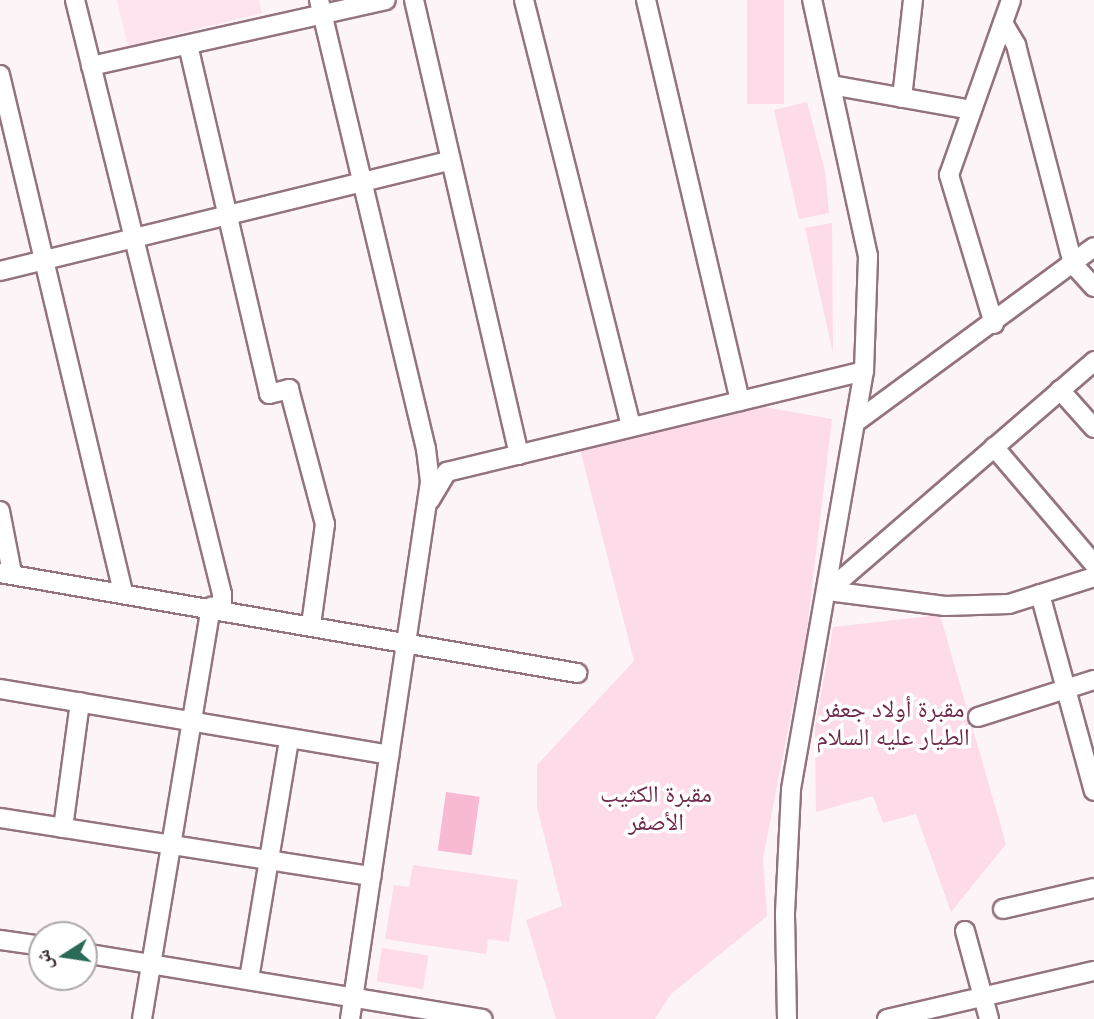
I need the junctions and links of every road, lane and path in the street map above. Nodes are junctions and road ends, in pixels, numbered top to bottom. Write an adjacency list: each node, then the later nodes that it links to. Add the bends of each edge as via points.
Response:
1 (75, 0): 12 (street)
2 (386, 0): 9 (street)
3 (414, 0): 17 (street)
4 (524, 0): 32 (street)
5 (646, 0): 30 (street)
6 (812, 0): 14 (street)
7 (913, 0): 15 (street)
8 (1011, 0): 10 (street)
9 (321, 8): 11 (street); 18 (street)
10 (1003, 23): 16 (street); 23 (street, via 1016,45)
11 (188, 45): 12 (street); 19 (street)
12 (91, 66): 20 (street)
13 (0, 75): 22 (street)
14 (831, 85): 15 (street); 28 (street, via 868,256)
15 (902, 98): 16 (street)
16 (972, 110): 26 (street, via 949,175)
17 (451, 160): 18 (street); 35 (street)
18 (362, 182): 19 (street); 36 (street, via 426,449)
19 (227, 215): 20 (street); 45 (street, via 269,394 289,389 326,524)
20 (132, 240): 22 (street); 44 (street, via 222,594)
21 (1094, 247): 23 (street)
22 (45, 260): 24 (street); 42 (street)
23 (1073, 264): 25 (street); 26 (street)
24 (0, 271)
25 (1094, 287)
26 (994, 324): 31 (street)
27 (1094, 361): 29 (street)
28 (864, 371): 30 (street); 31 (street)
29 (1060, 390): 33 (street); 34 (street)
30 (740, 401): 32 (street)
31 (856, 422): 41 (street)
32 (631, 427): 35 (street)
33 (1094, 428)
34 (995, 447): 38 (street); 41 (street)
35 (519, 455): 36 (street, via 447,472)
36 (426, 506): 46 (street)
37 (0, 511): 39 (street)
38 (1094, 564)
39 (6, 573): 42 (street)
40 (1094, 578): 43 (street)
41 (828, 591): 43 (street, via 945,606 1009,604); 76 (street, via 791,789 785,913)
42 (123, 592): 44 (street)
43 (1040, 594): 50 (street)
44 (216, 608): 45 (street); 53 (street)
45 (311, 625): 46 (street)
46 (405, 642): 47 (street); 55 (street)
47 (578, 673)
48 (1094, 680): 50 (street)
49 (0, 689): 51 (street)
50 (1066, 689): 52 (street); 56 (street)
51 (80, 702): 53 (street); 58 (street)
52 (978, 717)
53 (192, 720): 54 (street); 59 (street)
54 (289, 739): 55 (street); 60 (street)
55 (389, 755): 61 (street)
56 (1094, 788)
57 (0, 818): 58 (street)
58 (62, 828): 59 (street)
59 (171, 845): 60 (street); 68 (street)
60 (269, 860): 61 (street); 70 (street)
61 (371, 876): 72 (street)
62 (1094, 888): 63 (street)
63 (1003, 909)
64 (965, 931): 71 (street)
65 (0, 940): 66 (street)
66 (28, 944)
67 (98, 955): 68 (street)
68 (152, 963): 70 (street); 73 (street)
69 (1094, 971): 71 (street)
70 (249, 979): 72 (street)
71 (983, 995): 77 (street); 78 (street)
72 (354, 996): 74 (street); 75 (street)
73 (142, 1019)
74 (351, 1019)
75 (483, 1019)
76 (787, 1019)
77 (887, 1019)
78 (989, 1019)

